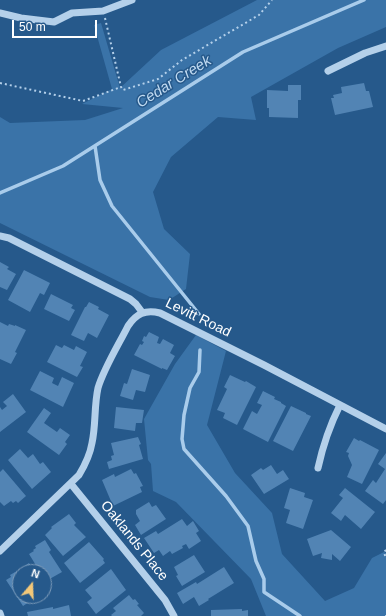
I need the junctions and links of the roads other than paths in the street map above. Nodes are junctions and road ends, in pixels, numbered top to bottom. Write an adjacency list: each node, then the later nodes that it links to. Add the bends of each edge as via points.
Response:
1 (132, 0): 2 (street, via 103,12 72,13 54,22)
2 (0, 13)
3 (386, 46): 4 (street)
4 (328, 71)
5 (0, 236): 6 (street, Levitt Road, via 9,238 130,299)
6 (142, 312): 7 (street, Levitt Road, via 160,313); 10 (street, via 128,326 103,376 96,401 90,454)
7 (340, 405): 8 (street, Levitt Road); 9 (street, via 330,424)
8 (386, 429)
9 (318, 468)
10 (71, 484): 11 (street); 14 (street, Oaklands Place, via 165,600)
11 (0, 551)
12 (0, 613): 13 (street)
13 (1, 616)
14 (174, 616)

